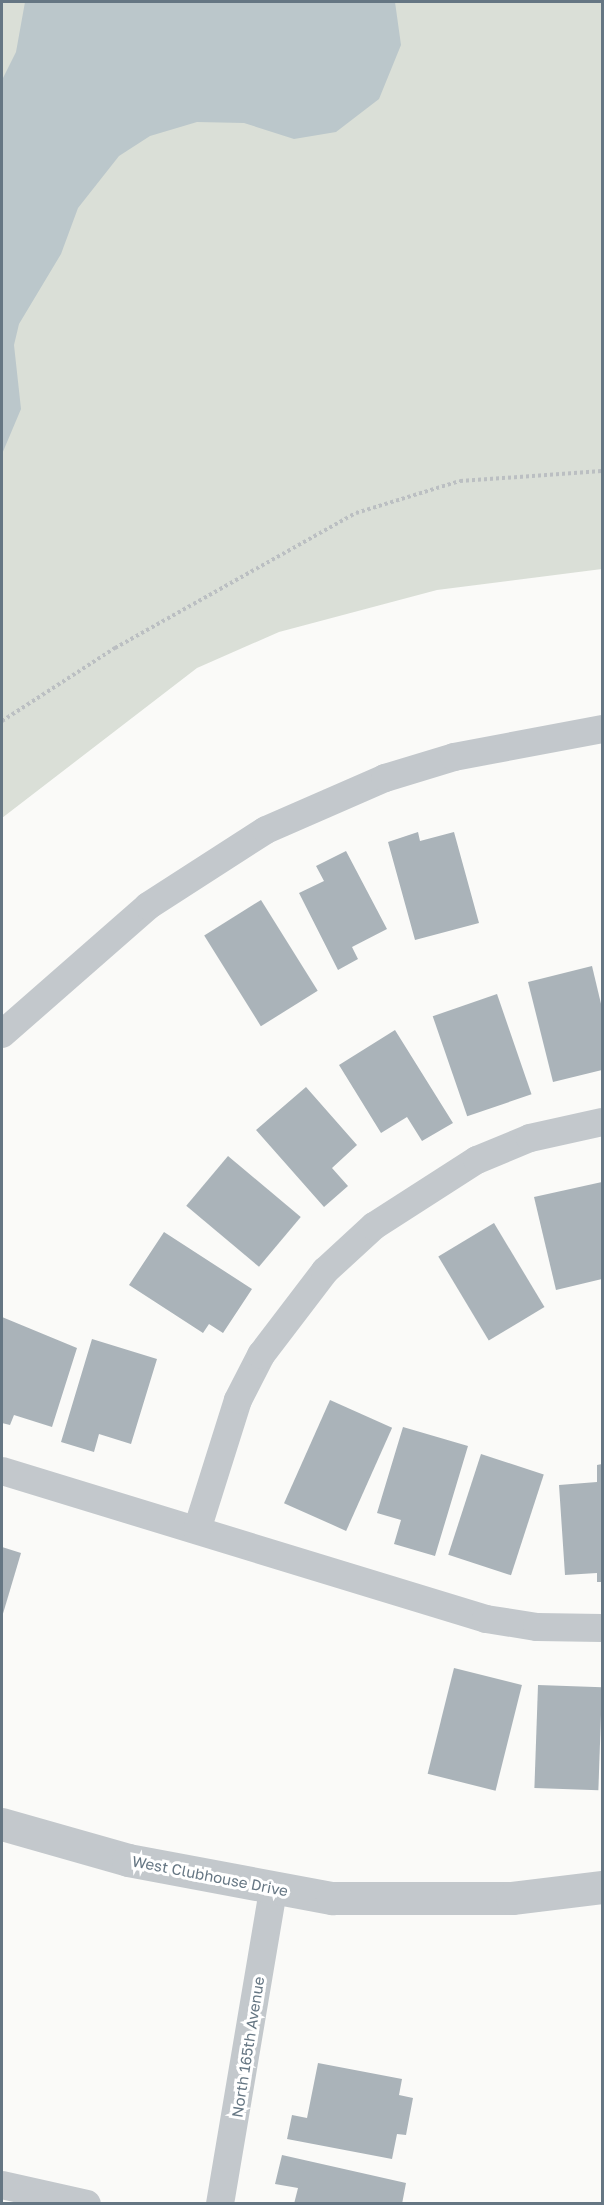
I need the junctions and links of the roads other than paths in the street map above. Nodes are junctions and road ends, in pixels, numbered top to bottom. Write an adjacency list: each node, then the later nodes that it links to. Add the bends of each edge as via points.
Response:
1 (603, 729): 2 (street, via 442,760 323,802 266,830 148,906)
2 (2, 1034)
3 (603, 1122): 5 (street, via 530,1138 457,1171 374,1226 325,1271 261,1355 238,1400)
4 (2, 1471): 5 (street)
5 (198, 1530): 6 (street, via 486,1619)
6 (603, 1628)
7 (2, 1824): 9 (street, West Clubhouse Drive, via 128,1860)
8 (603, 1887): 9 (street, West Clubhouse Drive, via 512,1898 417,1899 332,1898)
9 (273, 1890): 12 (street, North 165th Avenue)
10 (2, 2185): 11 (street)
11 (87, 2204)
12 (220, 2204)

